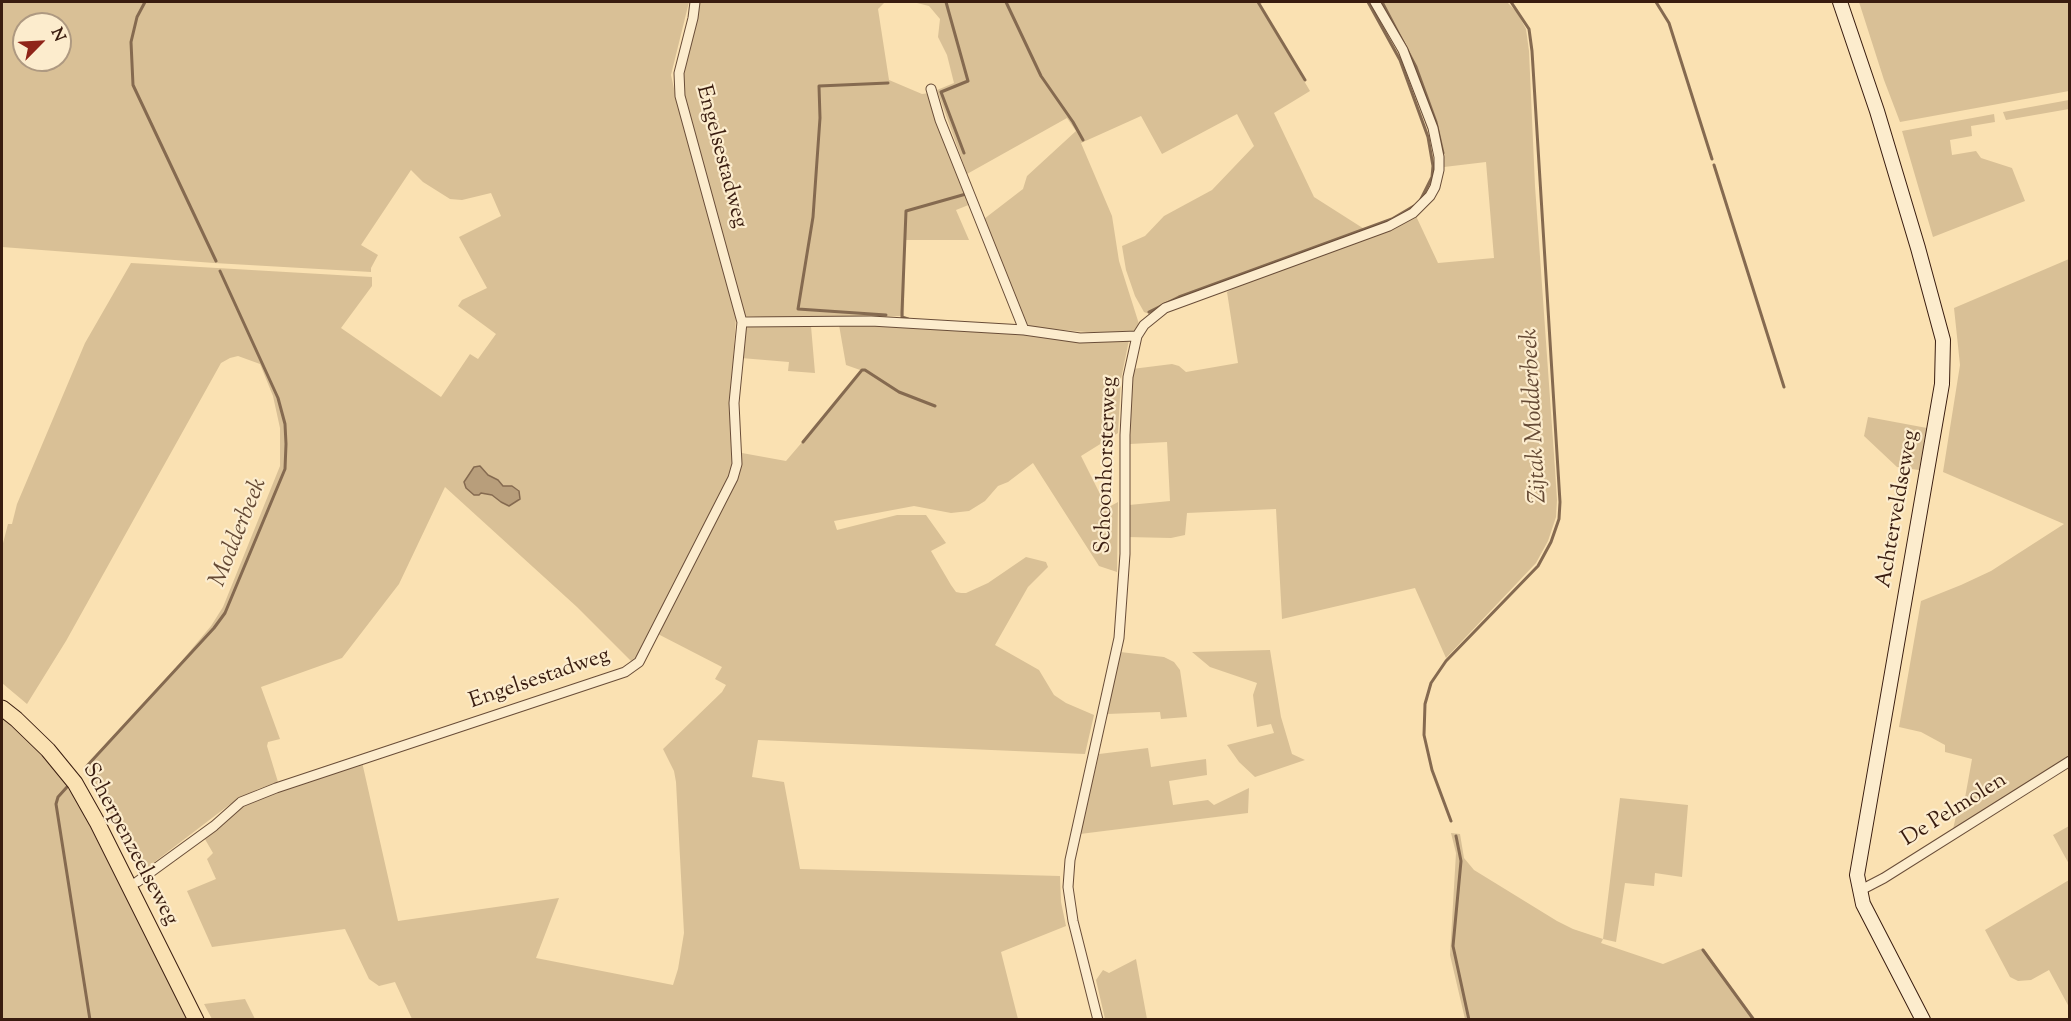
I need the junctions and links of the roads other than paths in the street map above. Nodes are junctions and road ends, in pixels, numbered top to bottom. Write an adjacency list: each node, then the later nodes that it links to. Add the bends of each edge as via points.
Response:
1 (695, 2): 5 (street, Engelsestadweg, via 679,73 680,96)
2 (1375, 2): 7 (street, via 1403,50 1433,128 1439,170 1430,196 1413,213 1389,226 1165,308)
3 (1840, 2): 11 (street, Achterveldseweg, via 1877,111 1943,340 1942,384 1857,875)
4 (931, 89): 6 (street)
5 (742, 322): 6 (street, via 871,321); 10 (street, Engelsestadweg, via 734,403 737,464 733,478 639,662 625,672 241,802 214,826)
6 (1024, 330): 7 (street, via 1088,338)
7 (1137, 336): 13 (street, Schoonhorsterweg, via 1128,377 1125,554 1119,638 1070,860 1068,887)
8 (2, 708): 10 (main road, Scherpenzeelseweg, via 48,750 75,783)
9 (2070, 761): 11 (street, De Pelmolen)
10 (128, 886): 12 (main road, Scherpenzeelseweg)
11 (1859, 891): 14 (street, Achterveldseweg)
12 (196, 1020)
13 (1098, 1020)
14 (1923, 1020)

